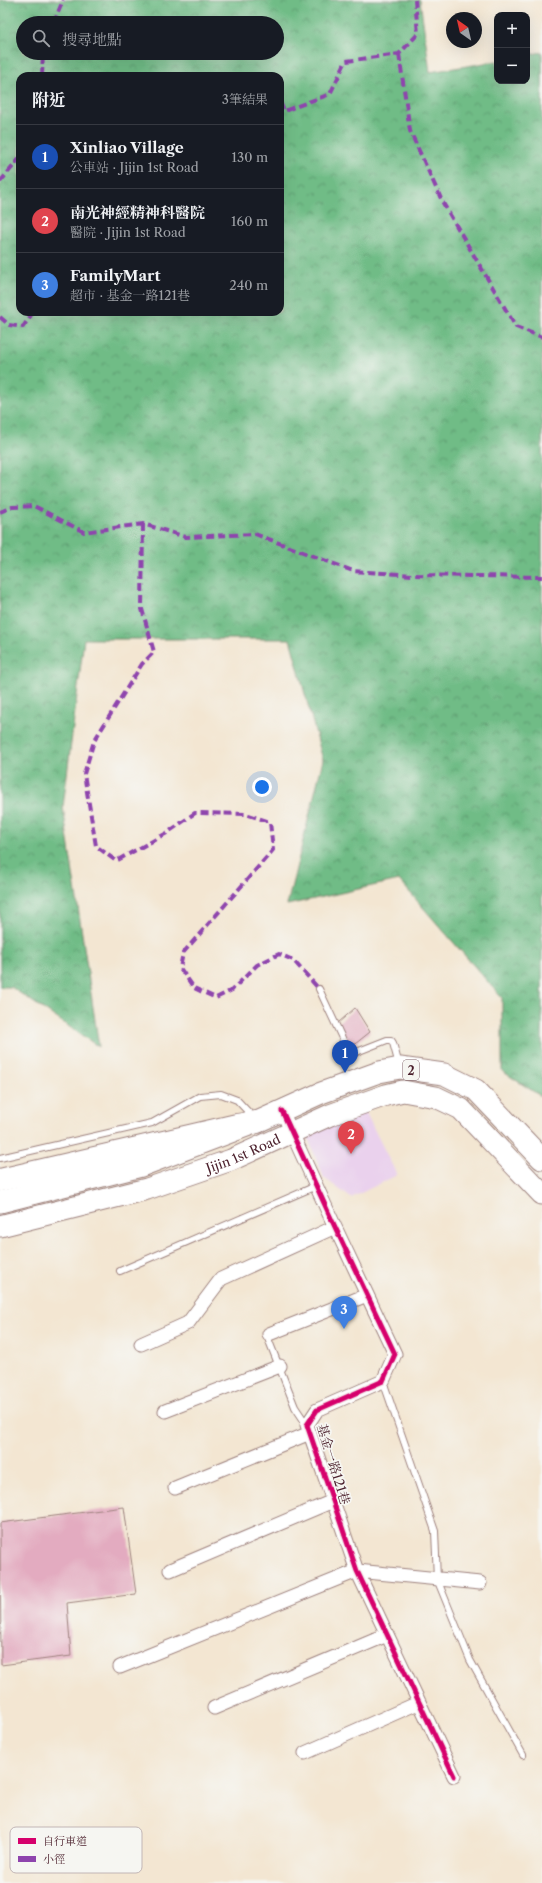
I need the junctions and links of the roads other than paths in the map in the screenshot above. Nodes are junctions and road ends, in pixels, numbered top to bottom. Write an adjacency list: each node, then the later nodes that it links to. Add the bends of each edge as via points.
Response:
1 (319, 989): 2 (lane, via 349,1053 391,1040)
2 (400, 1068): 3 (main road, Jijin 1st Road / 2, via 379,1072 328,1090); 8 (main road, Jijin 1st Road / 2, via 444,1074 476,1090)
3 (282, 1111): 4 (main road, Jijin 1st Road / 2); 5 (street)
4 (257, 1122): 6 (main road); 7 (lane, via 237,1100 221,1094 200,1096 152,1123); 9 (highway); 12 (main road, Jijin 1st Road / 2, via 141,1166)
5 (292, 1132): 6 (main road, Jijin 1st Road / 2); 10 (street); 11 (main road, Jijin 1st Road / 2, via 386,1095 403,1091 436,1097 461,1109)
6 (267, 1144): 13 (main road, Jijin 1st Road / 2, via 231,1160 147,1189)
7 (0, 1158)
8 (542, 1159)
9 (0, 1180)
10 (316, 1186): 14 (street); 15 (lane)
11 (542, 1194)
12 (0, 1202)
13 (0, 1226)
14 (334, 1228): 16 (street); 18 (street, via 221,1279 188,1323)
15 (120, 1271)
16 (367, 1295): 17 (street); 20 (street, via 395,1354)
17 (269, 1334): 19 (lane, via 269,1341)
18 (141, 1344)
19 (280, 1366): 21 (street); 22 (lane, via 295,1407)
20 (383, 1381): 22 (street, 基金一路121巷, via 317,1410); 27 (lane, via 435,1531)
21 (165, 1411)
22 (309, 1429): 23 (street); 24 (street, 基金一路121巷)
23 (175, 1488)
24 (333, 1501): 25 (street); 26 (street, 基金一路121巷)
25 (170, 1570)
26 (357, 1571): 27 (street); 29 (street, 基金一路121巷); 30 (street)
27 (437, 1579): 28 (street); 34 (lane, via 470,1660)
28 (480, 1583)
29 (387, 1635): 31 (street, 基金一路121巷); 32 (street)
30 (120, 1667)
31 (418, 1703): 33 (street); 35 (street, 基金一路121巷)
32 (214, 1708)
33 (305, 1753)
34 (523, 1755)
35 (454, 1776)

